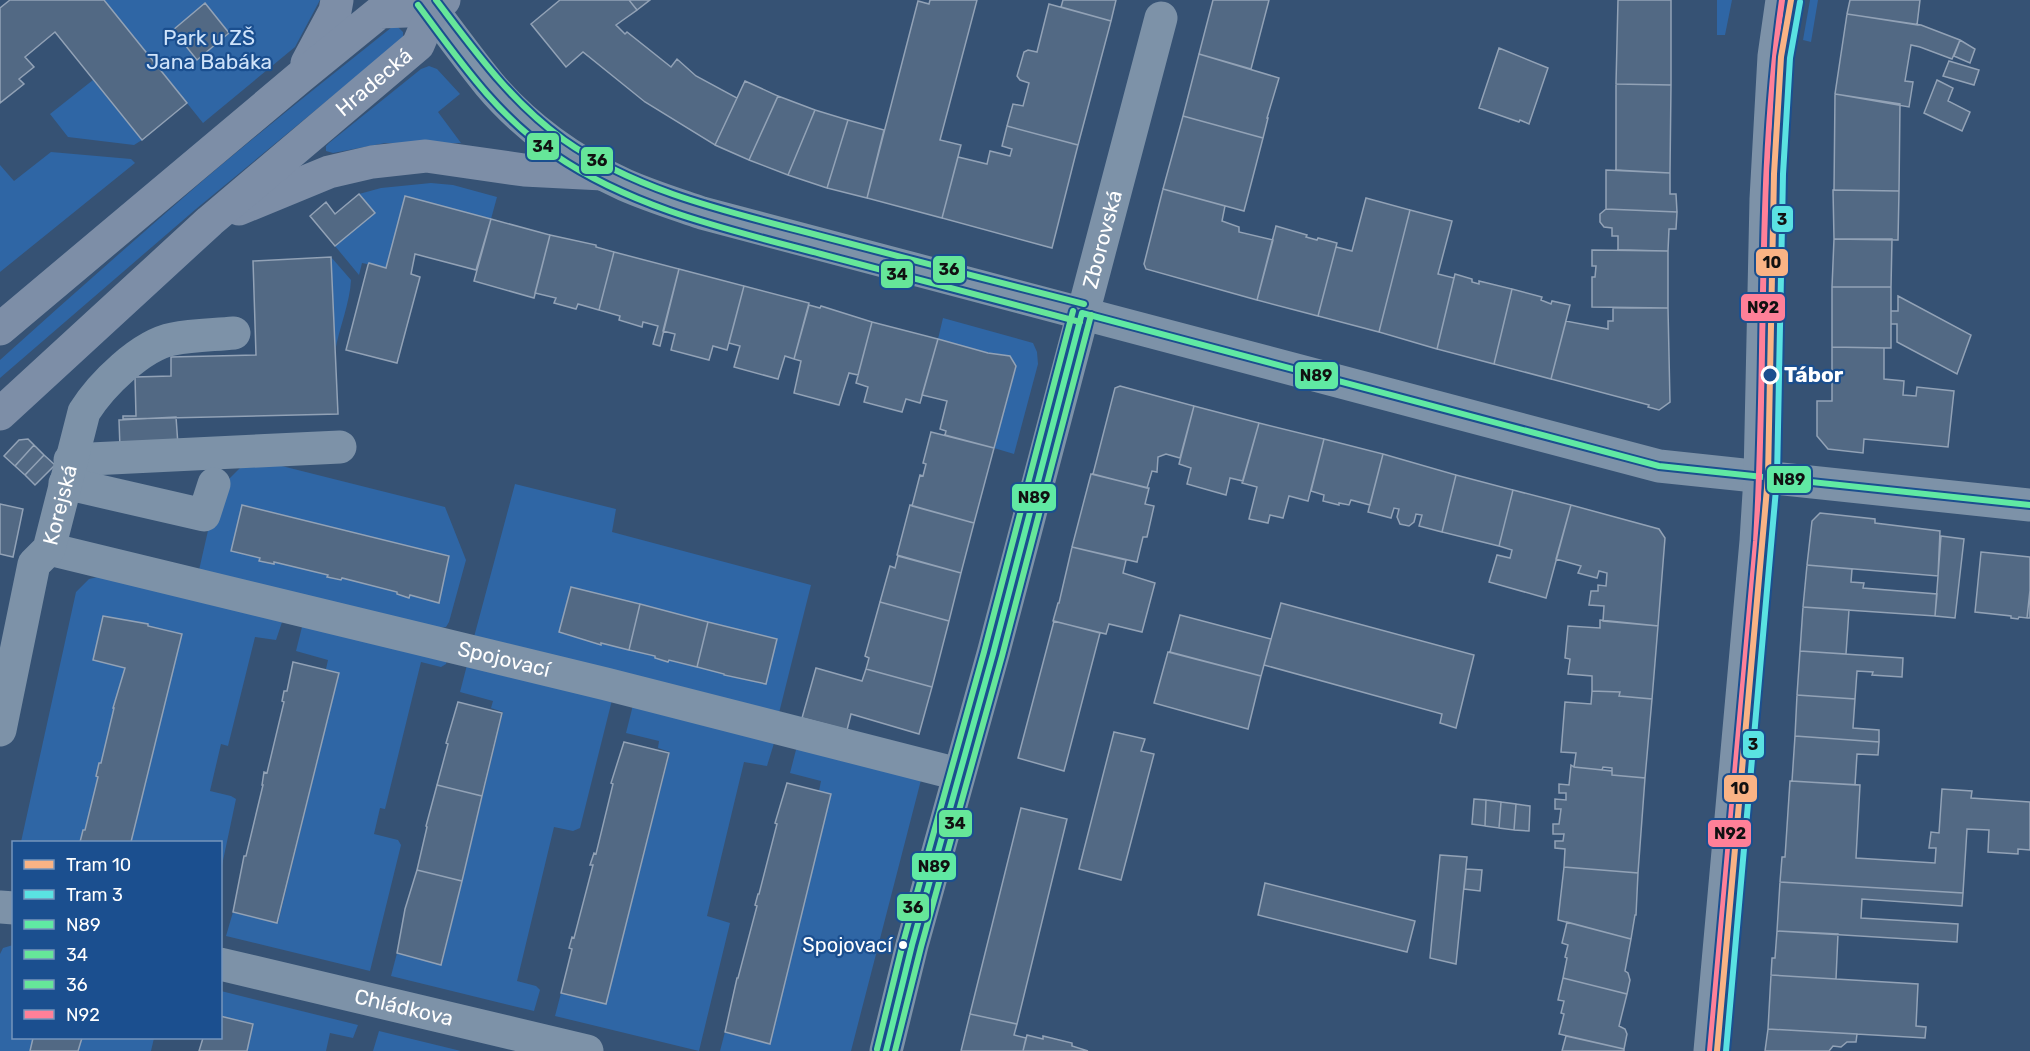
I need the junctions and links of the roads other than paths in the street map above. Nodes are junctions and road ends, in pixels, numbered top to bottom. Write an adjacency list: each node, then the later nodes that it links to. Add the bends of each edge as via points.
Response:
1 (337, 0): 5 (main road)
2 (1782, 0): 14 (street, via 1774,56 1767,199)
3 (434, 3): 5 (main road, Hradecká, via 380,12); 6 (street, via 507,104 564,150); 7 (main road, Hradecká, via 418,45)
4 (1161, 18): 8 (street, Zborovská)
5 (300, 77): 9 (main road, Hradecká)
6 (603, 174): 7 (main road, via 524,170 426,156 372,162 328,172); 8 (street, via 702,213)
7 (210, 221): 11 (main road, Hradecká)
8 (1082, 314): 14 (street, via 1659,466); 19 (street, Zborovská)
9 (0, 329)
10 (234, 333): 13 (street, Korejská, via 171,339 121,370 94,396 84,412)
11 (0, 414)
12 (340, 447): 13 (street)
13 (69, 465): 15 (street, via 204,515); 17 (street, Korejská)
14 (1760, 477): 16 (street); 23 (street)
15 (214, 484)
16 (2030, 506)
17 (49, 549): 18 (street, Korejská, via 34,564); 19 (street, Spojovací)
18 (0, 730)
19 (958, 774): 22 (street, Zborovská)
20 (222, 964): 21 (street, Chládkova)
21 (587, 1051)
22 (886, 1051)
23 (1710, 1051)

